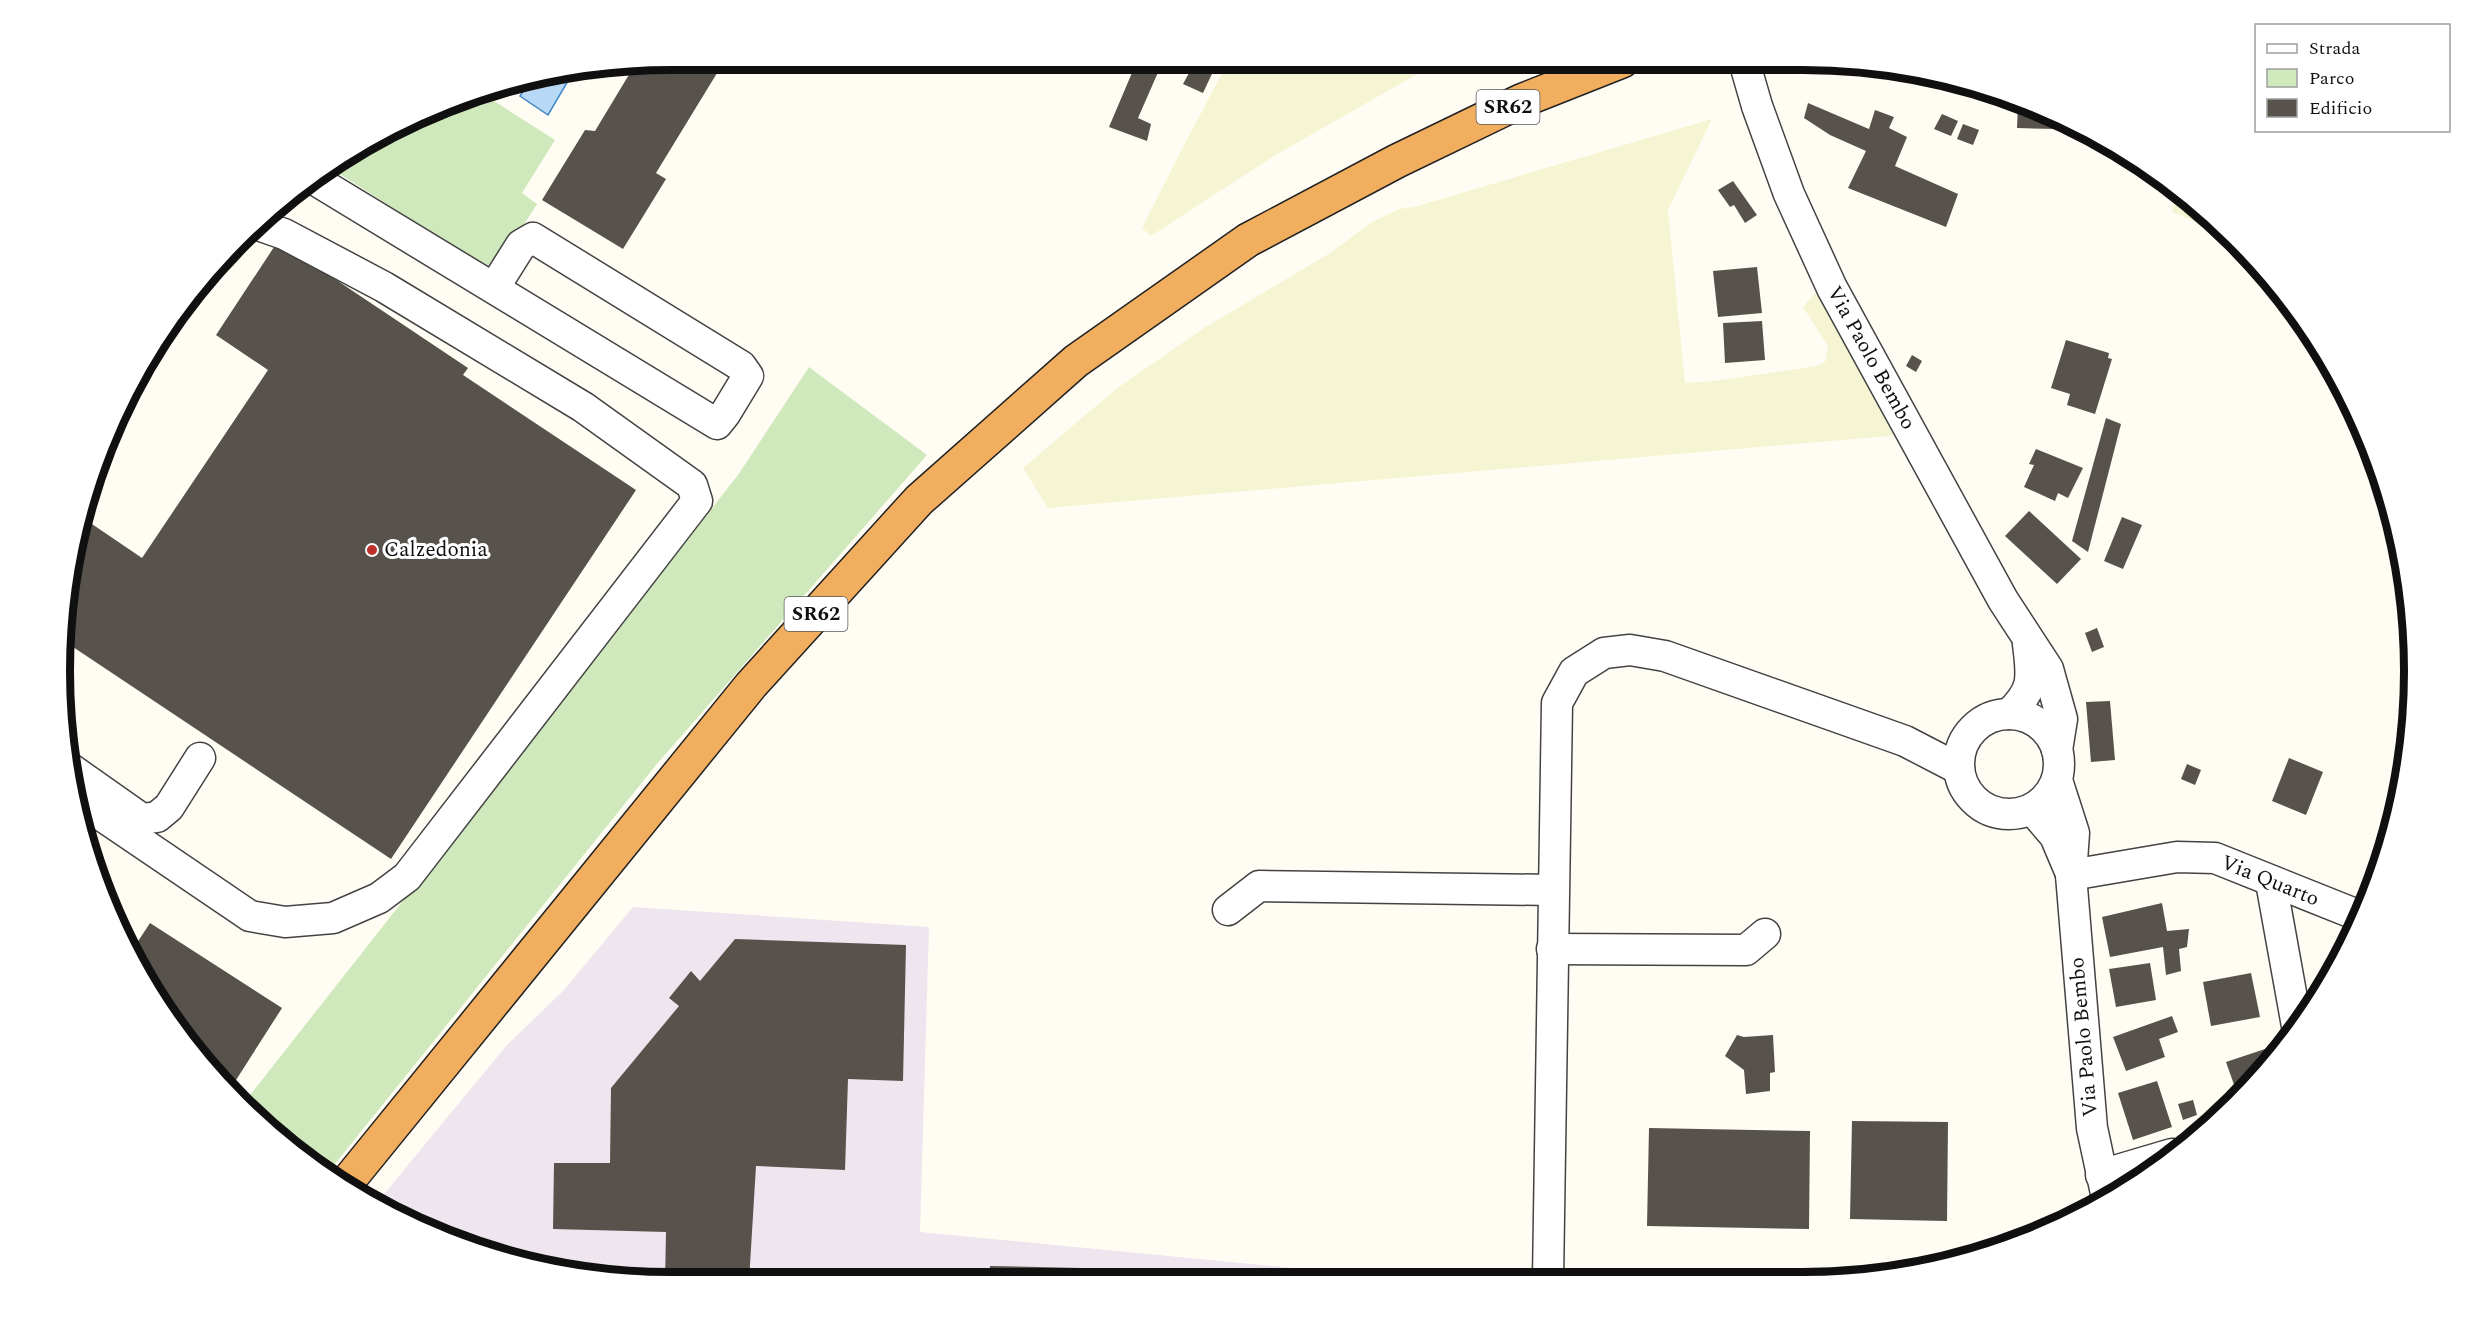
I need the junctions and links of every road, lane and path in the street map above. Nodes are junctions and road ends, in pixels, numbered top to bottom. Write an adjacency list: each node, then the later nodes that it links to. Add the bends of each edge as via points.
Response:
1 (1599, 70): 26 (highway, SR62, via 1521,101 1397,161 1248,240 1076,362 919,500 751,685)
2 (1747, 70): 6 (street, Via Paolo Bembo, via 1789,194 1832,288)
3 (322, 184): 5 (street)
4 (267, 228): 15 (street, via 384,287 583,406 692,485 697,501 407,877 379,898 333,918 285,922 250,916)
5 (494, 288): 5 (street, via 717,424 748,376 741,366 533,238 521,245)
6 (2028, 641): 7 (street, Via Paolo Bembo, via 2032,675 2025,699); 10 (street, Via Paolo Bembo, via 2048,669 2062,719)
7 (2009, 714): 8 (street, via 1992,717); 10 (street, via 2034,720 2044,728)
8 (1966, 737): 9 (street); 12 (street)
9 (1905, 741): 12 (street); 19 (street, via 1665,656 1630,650 1604,653 1574,672 1557,703)
10 (2057, 750): 14 (street, Via Paolo Bembo)
11 (200, 758): 13 (street, via 170,807 157,817 142,819)
12 (1959, 769): 16 (street, via 1972,798 1985,808 2000,814)
13 (80, 775)
14 (2057, 780): 16 (street, via 2043,802); 17 (street, Via Paolo Bembo, via 2074,833)
15 (86, 805)
16 (2032, 809): 17 (street, Via Paolo Bembo, via 2055,836)
17 (2071, 875): 18 (street, Via Quarto, via 2177,857 2214,858); 27 (street, Via Paolo Bembo, via 2092,1128)
18 (2271, 882): 21 (street, Via Quarto); 24 (street)
19 (1553, 890): 20 (street, via 1259,886); 23 (street)
20 (1228, 910)
21 (2353, 913)
22 (1766, 934): 23 (street, via 1746,951)
23 (1552, 949): 28 (street)
24 (2295, 1015)
25 (2136, 1171): 27 (street)
26 (350, 1179)
27 (2104, 1186)
28 (1548, 1272)

